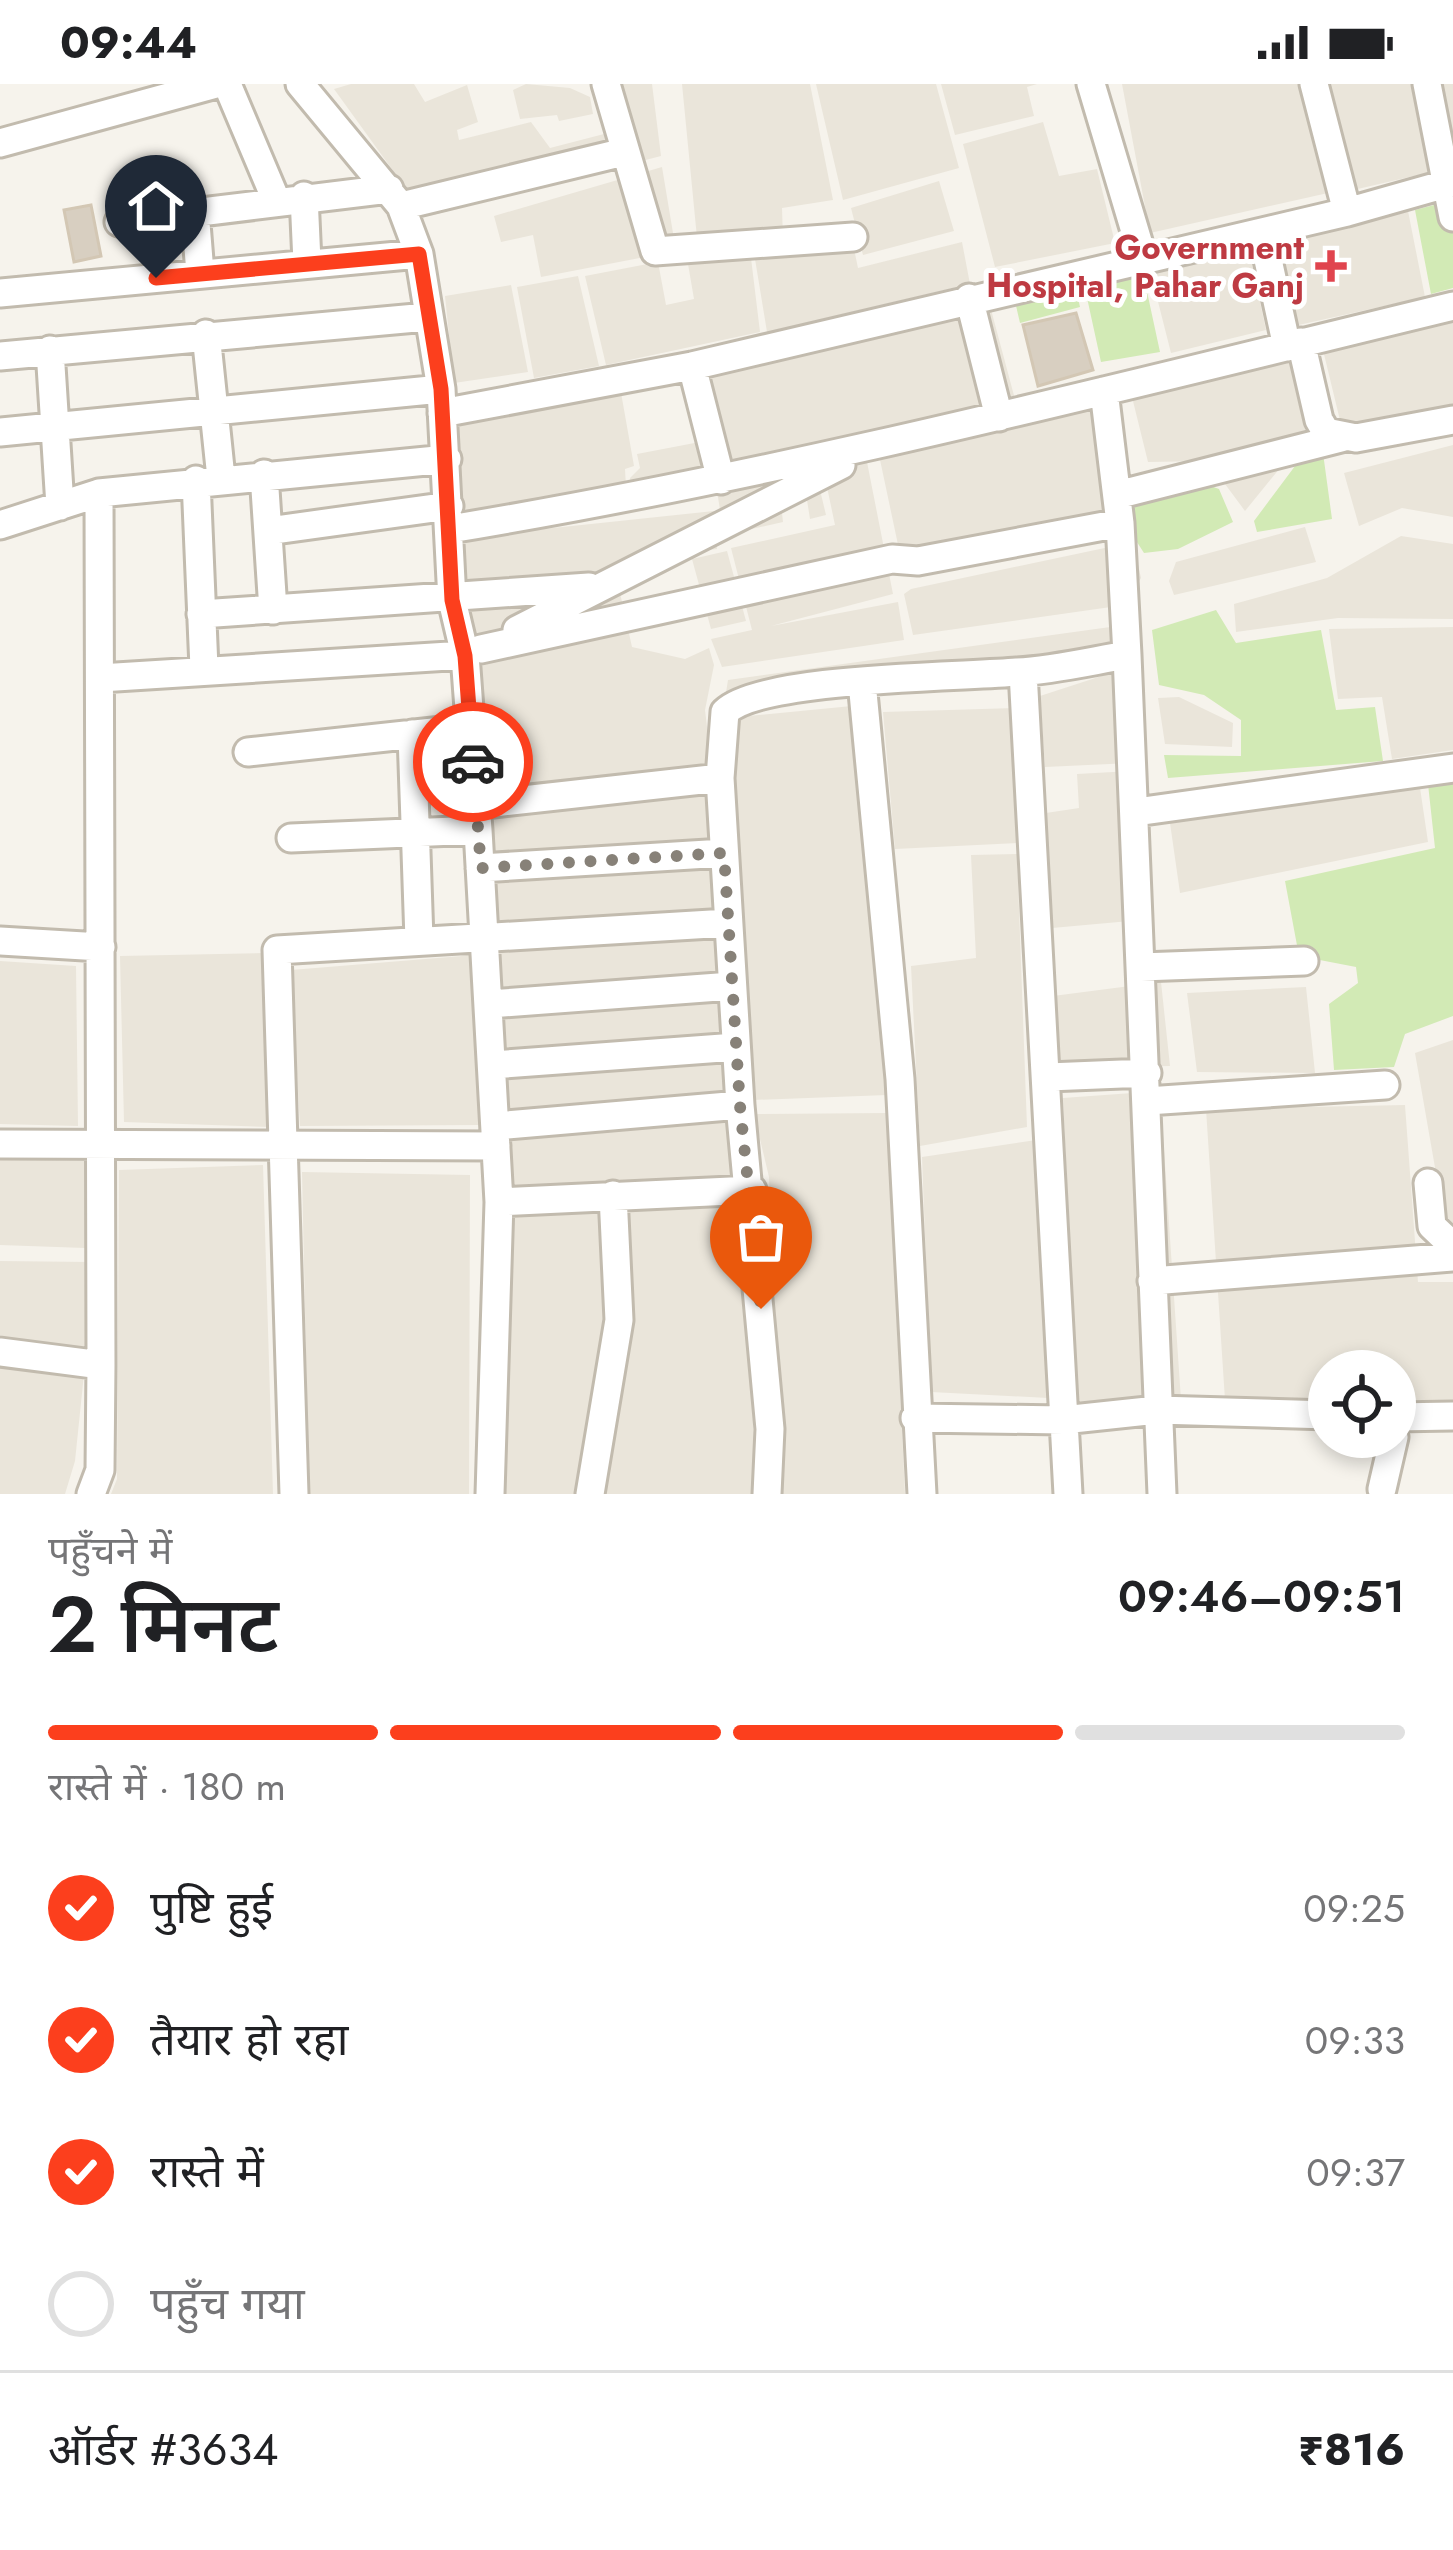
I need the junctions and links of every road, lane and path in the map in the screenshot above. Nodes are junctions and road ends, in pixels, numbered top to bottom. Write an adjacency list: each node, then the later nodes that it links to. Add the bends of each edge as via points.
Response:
1 (216, 84): 8 (street)
2 (226, 84): 11 (street)
3 (300, 84): 12 (street)
4 (606, 84): 9 (street)
5 (1090, 84): 20 (street)
6 (1315, 84): 14 (street)
7 (1427, 84): 10 (street)
8 (0, 143)
9 (624, 152): 12 (street); 18 (street, via 655,251)
10 (1450, 183): 14 (street); 15 (street)
11 (290, 198): 12 (street); 13 (street); 21 (street)
12 (395, 198): 19 (street)
13 (195, 211): 16 (street); 22 (street)
14 (1347, 212): 17 (street)
15 (1453, 217)
16 (119, 222)
17 (1262, 232): 20 (street); 28 (street)
18 (854, 237)
19 (419, 254): 21 (street); 26 (street)
20 (1143, 258): 24 (street)
21 (307, 262): 22 (street)
22 (200, 273): 23 (street)
23 (0, 293)
24 (969, 298): 31 (street); 35 (street)
25 (1453, 306): 28 (street)
26 (427, 317): 27 (street); 33 (street)
27 (206, 334): 29 (street); 34 (street)
28 (1294, 345): 32 (street); 39 (street, via 1318,420)
29 (50, 350): 30 (street); 37 (street)
30 (0, 356)
31 (692, 366): 33 (street); 44 (street)
32 (1105, 391): 35 (street); 47 (street)
33 (442, 401): 34 (street); 41 (street)
34 (213, 409): 37 (street); 43 (street)
35 (999, 416): 40 (street)
36 (1453, 420): 39 (street)
37 (55, 427): 38 (street); 46 (street)
38 (0, 432)
39 (1341, 437): 47 (street)
40 (871, 449): 44 (street); 51 (street)
41 (447, 459): 42 (street); 48 (street)
42 (264, 474): 43 (street); 50 (street)
43 (208, 479): 45 (street); 54 (street)
44 (721, 480): 48 (street)
45 (99, 494): 46 (street); 59 (street)
46 (60, 506): 49 (street)
47 (1119, 509): 51 (street, via 918,561 892,559 481,649); 55 (street)
48 (449, 518): 50 (street); 52 (street)
49 (0, 525)
50 (268, 531): 53 (street)
51 (606, 585): 52 (street)
52 (452, 600): 53 (street); 56 (street)
53 (273, 610): 54 (street)
54 (201, 614): 57 (street)
55 (1125, 641): 58 (street); 66 (street)
56 (465, 656): 57 (street); 61 (street)
57 (204, 668): 59 (street)
58 (1023, 672): 60 (street); 83 (street)
59 (100, 677): 76 (street)
60 (862, 682): 65 (street, via 743,697 721,728); 103 (street, via 900,1078)
61 (470, 728): 62 (street); 67 (street)
62 (412, 734): 63 (street); 68 (street)
63 (248, 752)
64 (1453, 768): 66 (street)
65 (720, 778): 67 (street); 70 (street)
66 (1136, 812): 78 (street)
67 (477, 818): 68 (street); 71 (street)
68 (416, 832): 69 (street); 73 (street)
69 (291, 838)
70 (724, 853): 71 (street); 72 (street)
71 (481, 868): 74 (street)
72 (728, 923): 74 (street); 79 (street)
73 (419, 940): 74 (street); 90 (street, via 277,950)
74 (486, 940): 80 (street)
75 (0, 941): 76 (street)
76 (100, 947): 89 (street)
77 (1304, 962): 78 (street)
78 (1141, 967): 85 (street)
79 (732, 986): 80 (street); 81 (street)
80 (489, 1004): 82 (street)
81 (736, 1047): 82 (street); 86 (street)
82 (492, 1065): 87 (street)
83 (1048, 1078): 85 (street); 104 (street)
84 (1385, 1085): 85 (street)
85 (1147, 1087): 97 (street)
86 (740, 1106): 87 (street); 92 (street)
87 (496, 1136): 90 (street); 94 (street)
88 (0, 1144): 89 (street)
89 (102, 1148): 90 (street); 99 (street)
90 (286, 1149): 109 (street)
91 (1428, 1183): 95 (street, via 1432,1226)
92 (752, 1190): 93 (street); 112 (street, via 770,1429)
93 (613, 1195): 94 (street); 111 (street, via 619,1320)
94 (499, 1202): 110 (street)
95 (1453, 1246)
96 (1453, 1257): 97 (street)
97 (1152, 1281): 100 (street)
98 (0, 1352): 99 (street)
99 (101, 1365): 108 (street, via 100,1470)
100 (1156, 1410): 101 (street); 104 (street); 115 (street)
101 (1308, 1414)
102 (1453, 1416): 105 (street)
103 (915, 1418): 104 (street); 113 (street)
104 (1064, 1420): 114 (street)
105 (1416, 1422)
106 (1389, 1458): 107 (street)
107 (1382, 1489)
108 (91, 1494)
109 (294, 1494)
110 (490, 1494)
111 (590, 1494)
112 (767, 1494)
113 (922, 1494)
114 (1068, 1494)
115 (1162, 1494)

